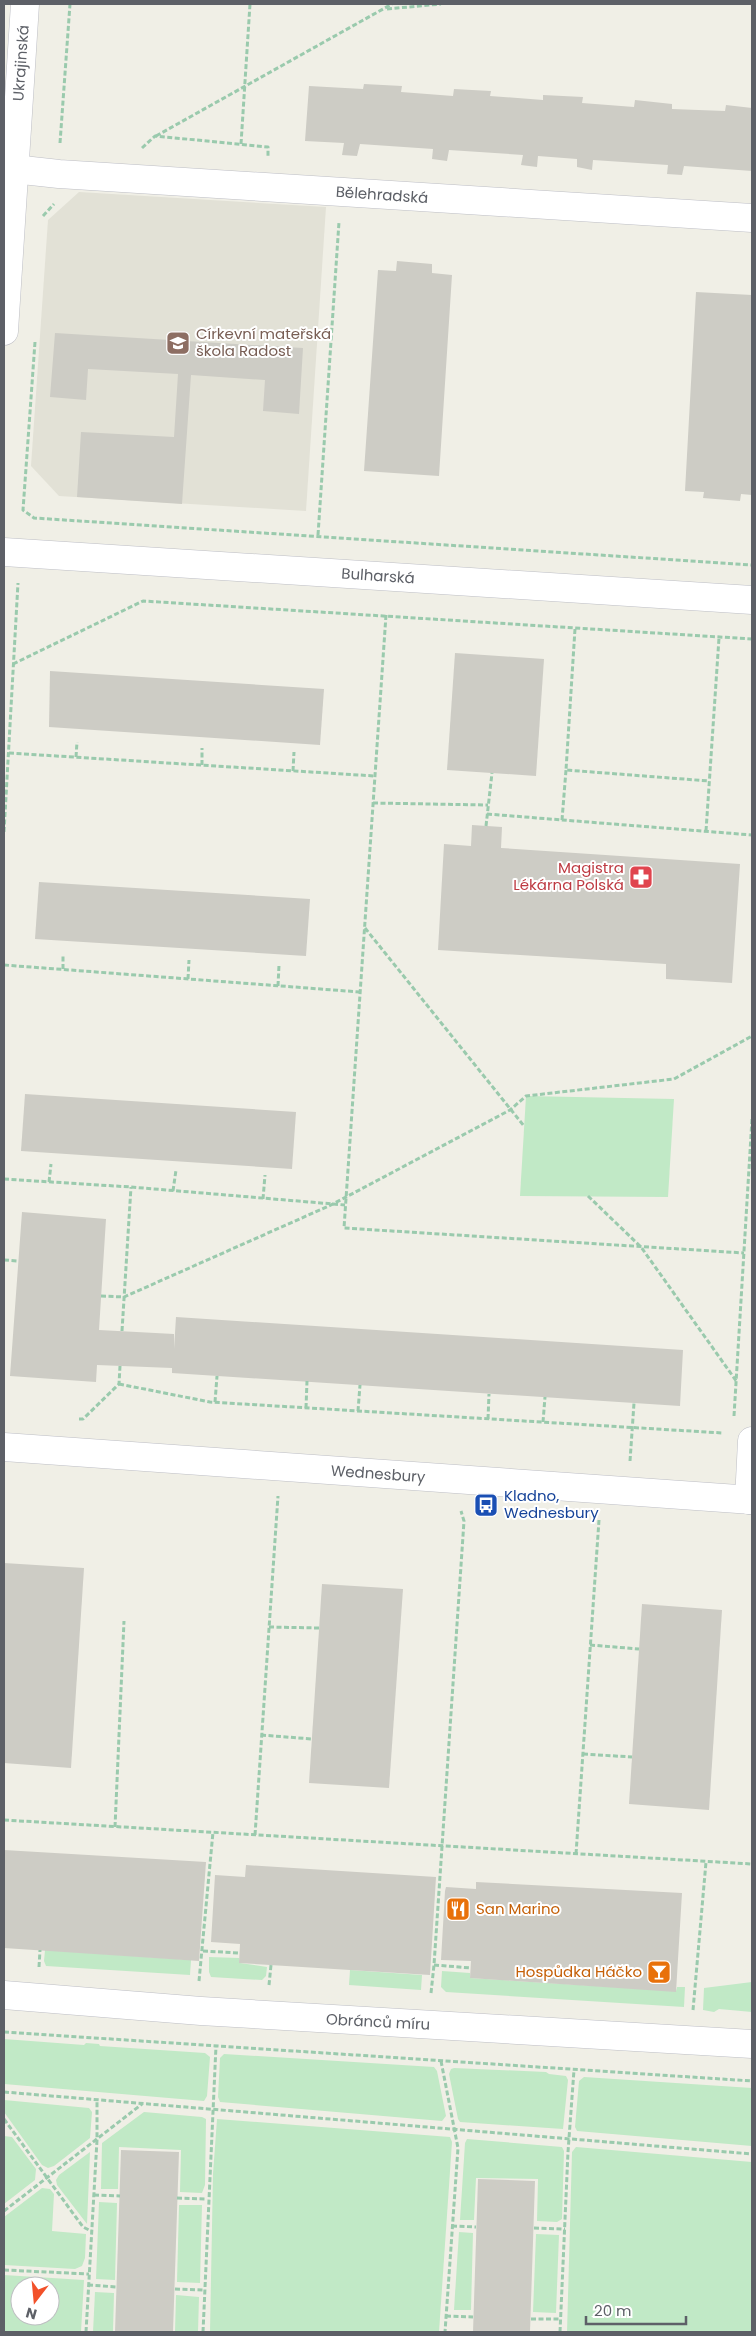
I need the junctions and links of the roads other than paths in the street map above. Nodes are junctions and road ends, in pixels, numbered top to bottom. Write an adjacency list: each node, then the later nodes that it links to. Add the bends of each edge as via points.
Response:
1 (25, 4): 2 (street, Ukrajinská)
2 (8, 169): 3 (street, Bělehradská); 4 (street, Ukrajinská)
3 (752, 218)
4 (4, 331)
5 (4, 552): 6 (street, Bulharská)
6 (752, 600)
7 (743, 1432): 9 (street)
8 (4, 1447): 9 (street, Wednesbury)
9 (750, 1500)
10 (4, 1995): 11 (street, Obránců míru, via 201,2011)
11 (752, 2044)

